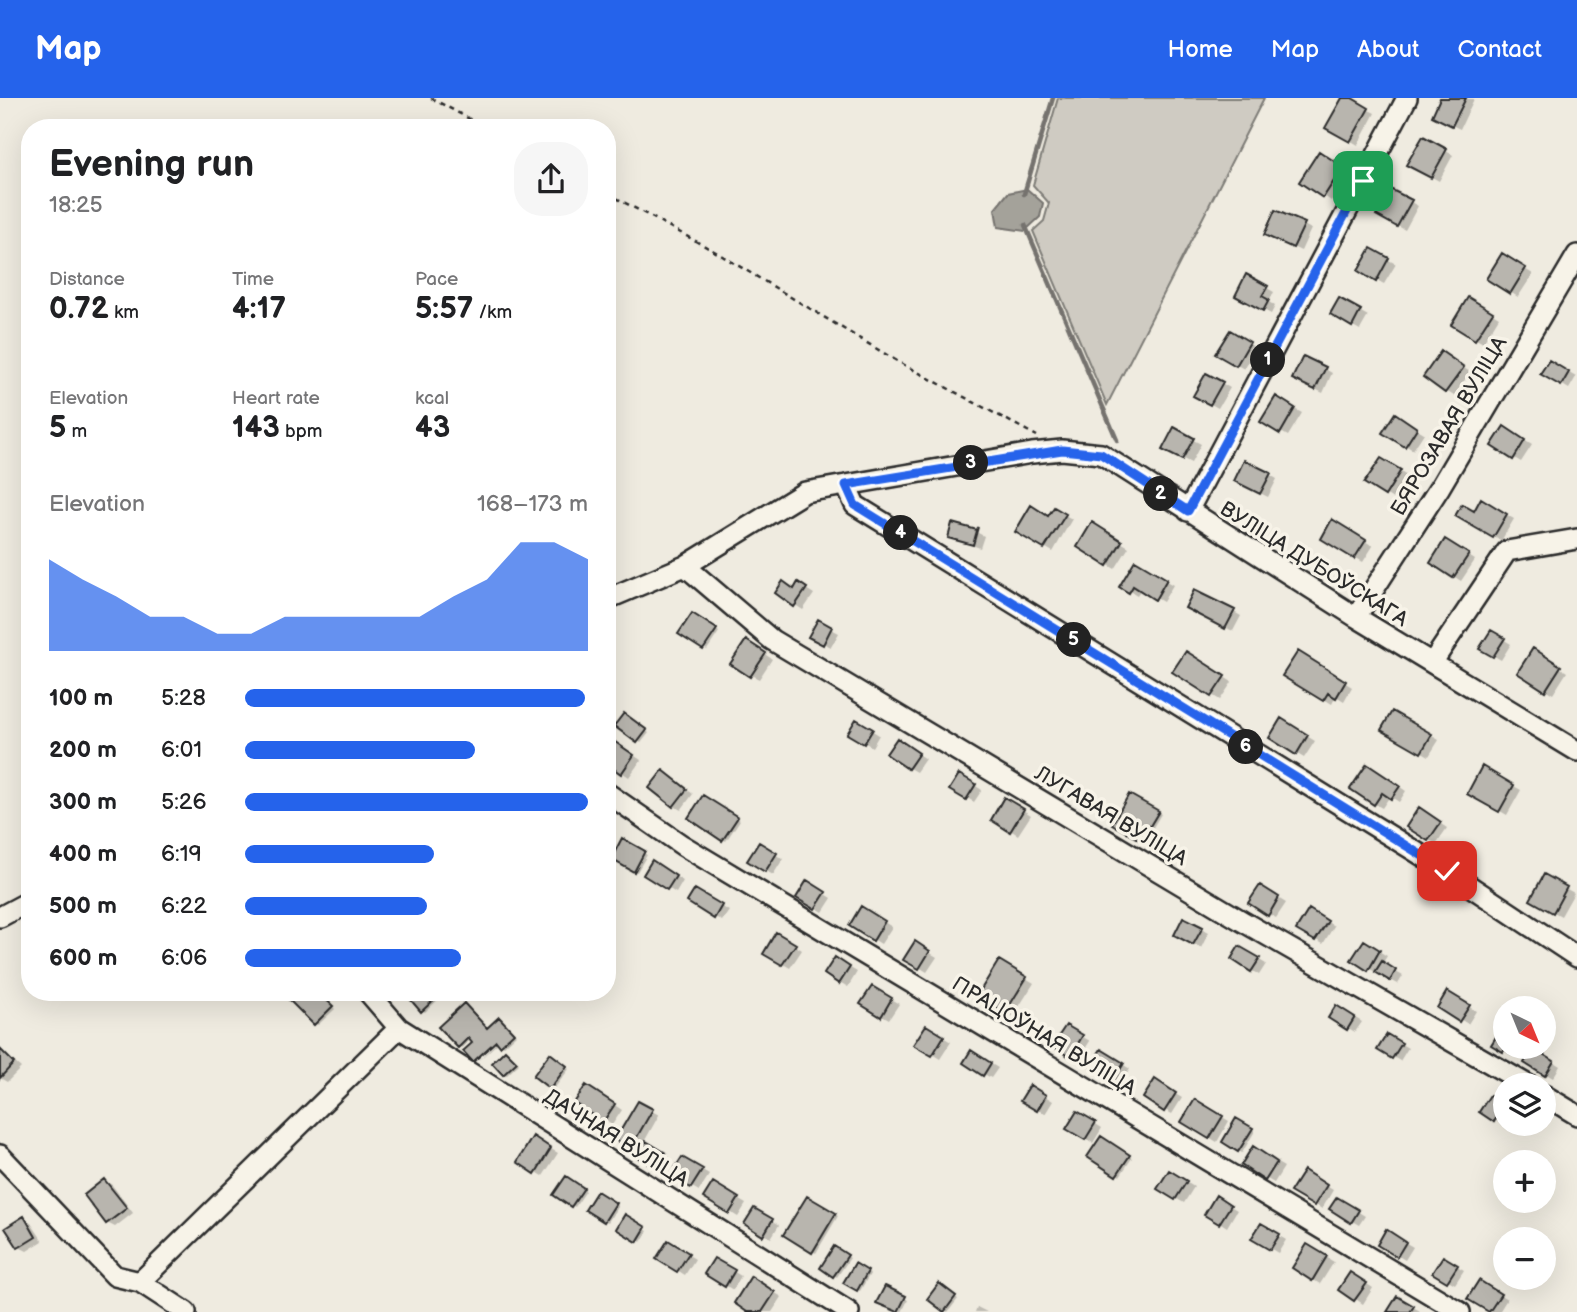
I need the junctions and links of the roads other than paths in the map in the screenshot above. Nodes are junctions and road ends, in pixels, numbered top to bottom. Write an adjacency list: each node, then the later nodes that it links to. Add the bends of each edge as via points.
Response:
1 (1407, 98): 4 (street)
2 (1577, 255): 8 (street, БЯРОЗАВАЯ ВУЛІЦА, via 1440,487)
3 (846, 485): 4 (street, ВУЛІЦА ДУБОЎСКАГА, via 1062,450 1101,454); 6 (street, ВУЛІЦА ДУБОЎСКАГА, via 806,492); 14 (street, via 855,505 1447,871)
4 (1188, 511): 8 (street, ВУЛІЦА ДУБОЎСКАГА)
5 (1577, 538): 9 (street, via 1507,551)
6 (685, 566): 7 (street, ВУЛІЦА ДУБОЎСКАГА); 17 (street, ЛУГАВАЯ ВУЛІЦА, via 772,640 1230,914)
7 (616, 595)
8 (1356, 617): 9 (street, ВУЛІЦА ДУБОЎСКАГА)
9 (1432, 663): 10 (street, ВУЛІЦА ДУБОЎСКАГА)
10 (1577, 751)
11 (616, 799): 24 (street, ПРАЦОЎНАЯ ВУЛІЦА, via 682,845)
12 (21, 906): 13 (street)
13 (0, 917)
14 (1577, 957)
15 (376, 1001): 16 (street, ДАЧНАЯ ВУЛІЦА)
16 (399, 1028): 21 (street); 23 (street, ДАЧНАЯ ВУЛІЦА)
17 (1507, 1073)
18 (1556, 1102): 19 (street)
19 (1577, 1115)
20 (0, 1155): 21 (street, via 115,1276)
21 (140, 1282): 22 (street)
22 (186, 1312)
23 (849, 1312)
24 (1460, 1312)

